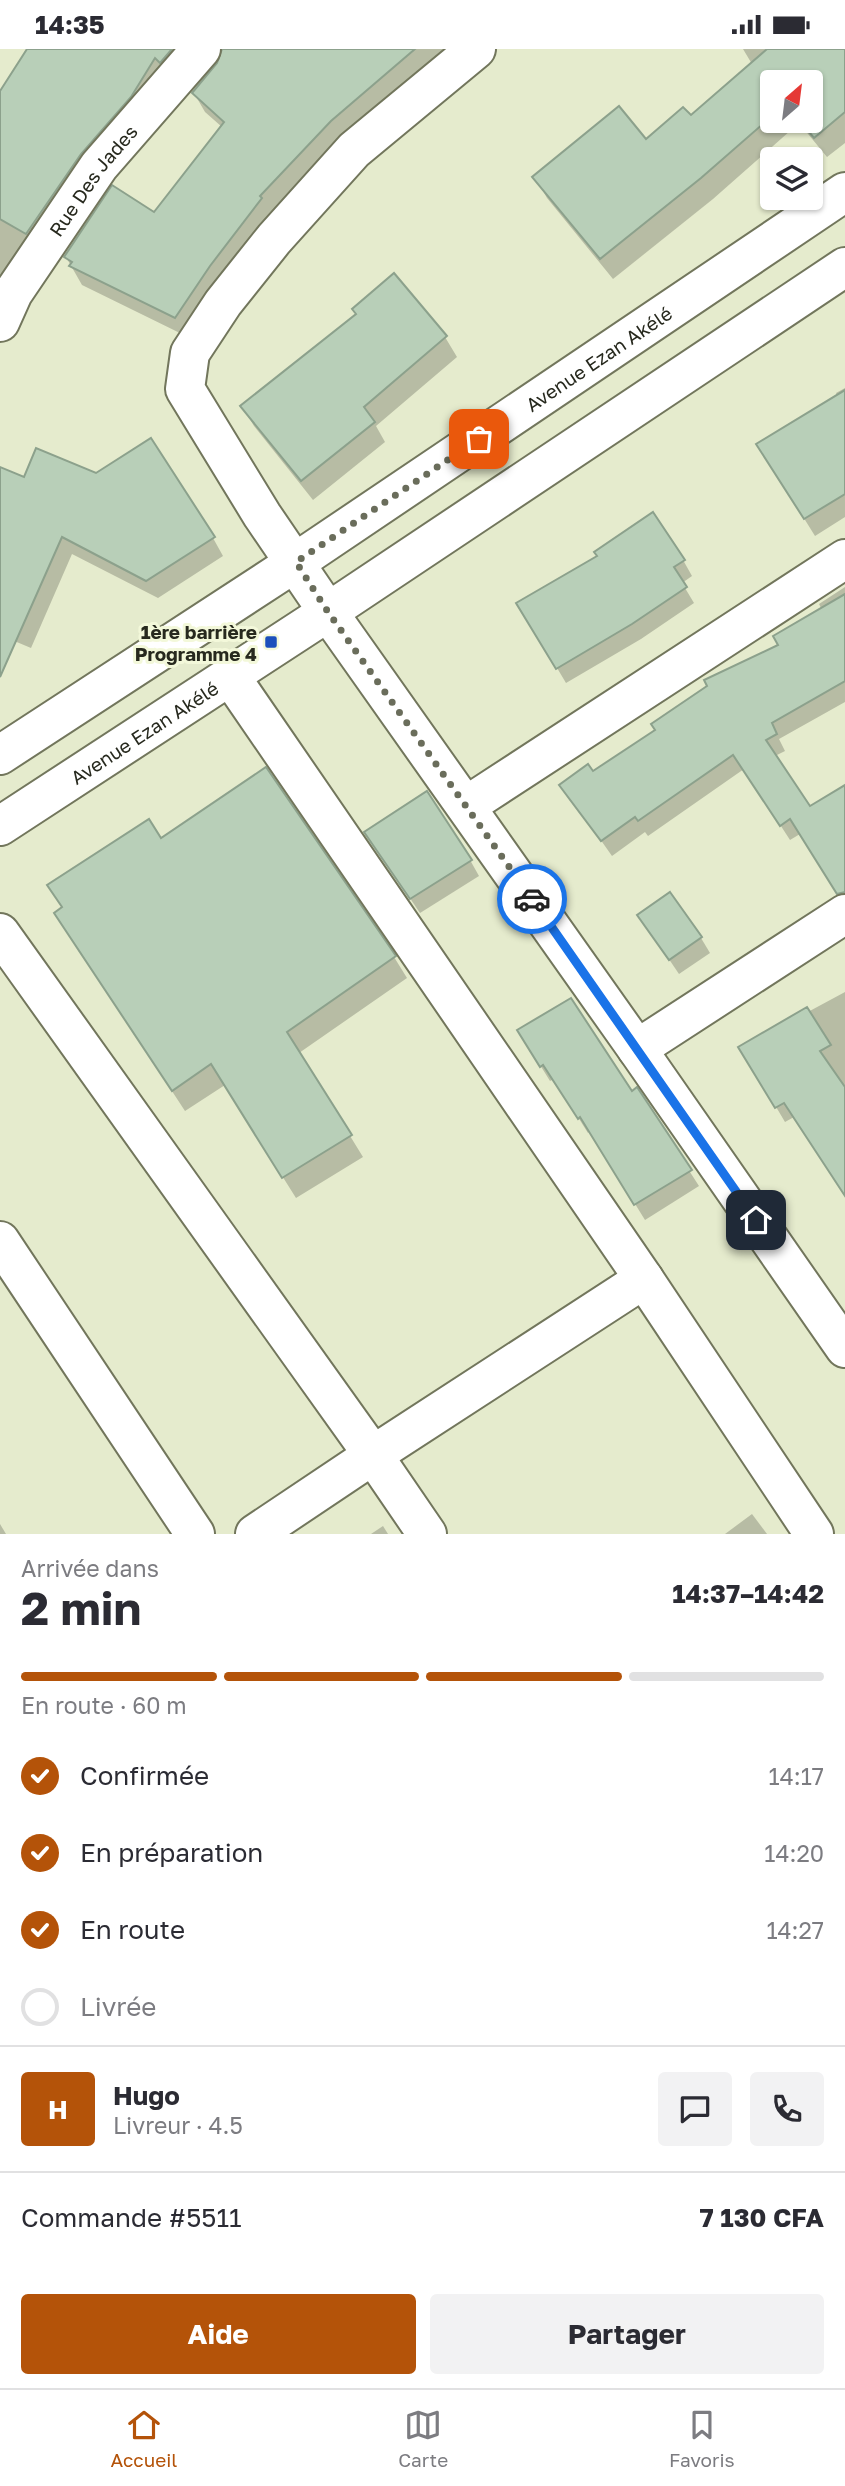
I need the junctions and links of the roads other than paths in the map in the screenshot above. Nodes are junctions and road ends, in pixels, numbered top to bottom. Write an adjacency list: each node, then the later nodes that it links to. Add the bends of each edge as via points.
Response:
1 (201, 49): 5 (street, Rue Des Jades, via 99,166 13,293)
2 (476, 49): 7 (street, via 354,150 274,239 190,353 185,389)
3 (845, 192): 7 (street, Avenue Ezan Akélé)
4 (845, 267): 8 (street, Avenue Ezan Akélé)
5 (0, 322)
6 (845, 559): 11 (street)
7 (296, 562): 8 (street); 10 (street, Avenue Ezan Akélé)
8 (328, 612): 9 (street, Avenue Ezan Akélé); 11 (street)
9 (230, 676): 12 (street, Avenue Ezan Akélé); 17 (street)
10 (0, 755)
11 (466, 806): 15 (street)
12 (0, 826)
13 (845, 914): 15 (street)
14 (0, 933): 19 (street)
15 (637, 1049): 18 (street)
16 (0, 1241): 20 (street)
17 (644, 1279): 19 (street); 23 (street)
18 (845, 1348)
19 (373, 1455): 21 (street); 22 (street)
20 (195, 1534)
21 (255, 1534)
22 (427, 1534)
23 (814, 1534)

